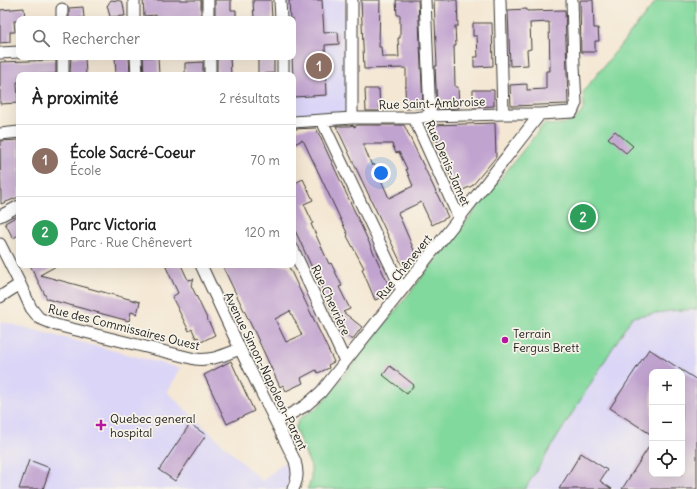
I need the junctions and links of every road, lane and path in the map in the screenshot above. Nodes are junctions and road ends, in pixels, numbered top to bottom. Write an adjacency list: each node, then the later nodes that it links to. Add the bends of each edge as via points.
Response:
1 (134, 0): 8 (street)
2 (208, 0): 9 (street)
3 (280, 0): 10 (street)
4 (352, 0): 24 (street)
5 (425, 0): 23 (street)
6 (500, 0): 21 (street)
7 (572, 0): 22 (street, Rue Saint-Ambroise, via 576,103 572,112)
8 (134, 16)
9 (208, 16)
10 (281, 16)
11 (16, 52): 12 (street)
12 (0, 53)
13 (62, 60): 17 (street)
14 (136, 60): 18 (street)
15 (210, 60): 19 (street)
16 (283, 60): 20 (street)
17 (63, 72)
18 (137, 72)
19 (210, 72)
20 (284, 72)
21 (503, 114): 22 (street, Rue Saint-Ambroise); 23 (street, Rue Saint-Ambroise)
22 (540, 114): 32 (street, Rue Chênevert)
23 (430, 116): 25 (street, Rue Saint-Ambroise)
24 (352, 118): 25 (street, Rue Saint-Ambroise); 26 (street, Rue Saint-Ambroise)
25 (414, 118): 32 (street, Rue Denis-Jamet)
26 (322, 121): 27 (street, Rue Saint-Ambroise); 37 (street)
27 (296, 122)
28 (16, 132): 29 (street)
29 (0, 134)
30 (16, 208): 31 (street)
31 (0, 216)
32 (459, 218): 37 (street, Rue Chênevert)
33 (0, 244): 36 (street, Rue des Commissaires Ouest)
34 (296, 255): 40 (street, Rue Chevrière)
35 (202, 268): 39 (street, Avenue Simon-Napoleon-Parent)
36 (20, 284): 38 (street); 39 (street, Rue des Commissaires Ouest, via 31,308 39,318 56,325 195,359 217,358)
37 (402, 290): 40 (street, Rue Chênevert)
38 (0, 297)
39 (240, 349): 41 (street, Avenue Simon-Napoleon-Parent)
40 (346, 361): 41 (street, Rue Chênevert, via 321,392 305,406)
41 (276, 422): 42 (street, Avenue Simon-Napoleon-Parent, via 295,461 297,480)
42 (293, 489)

